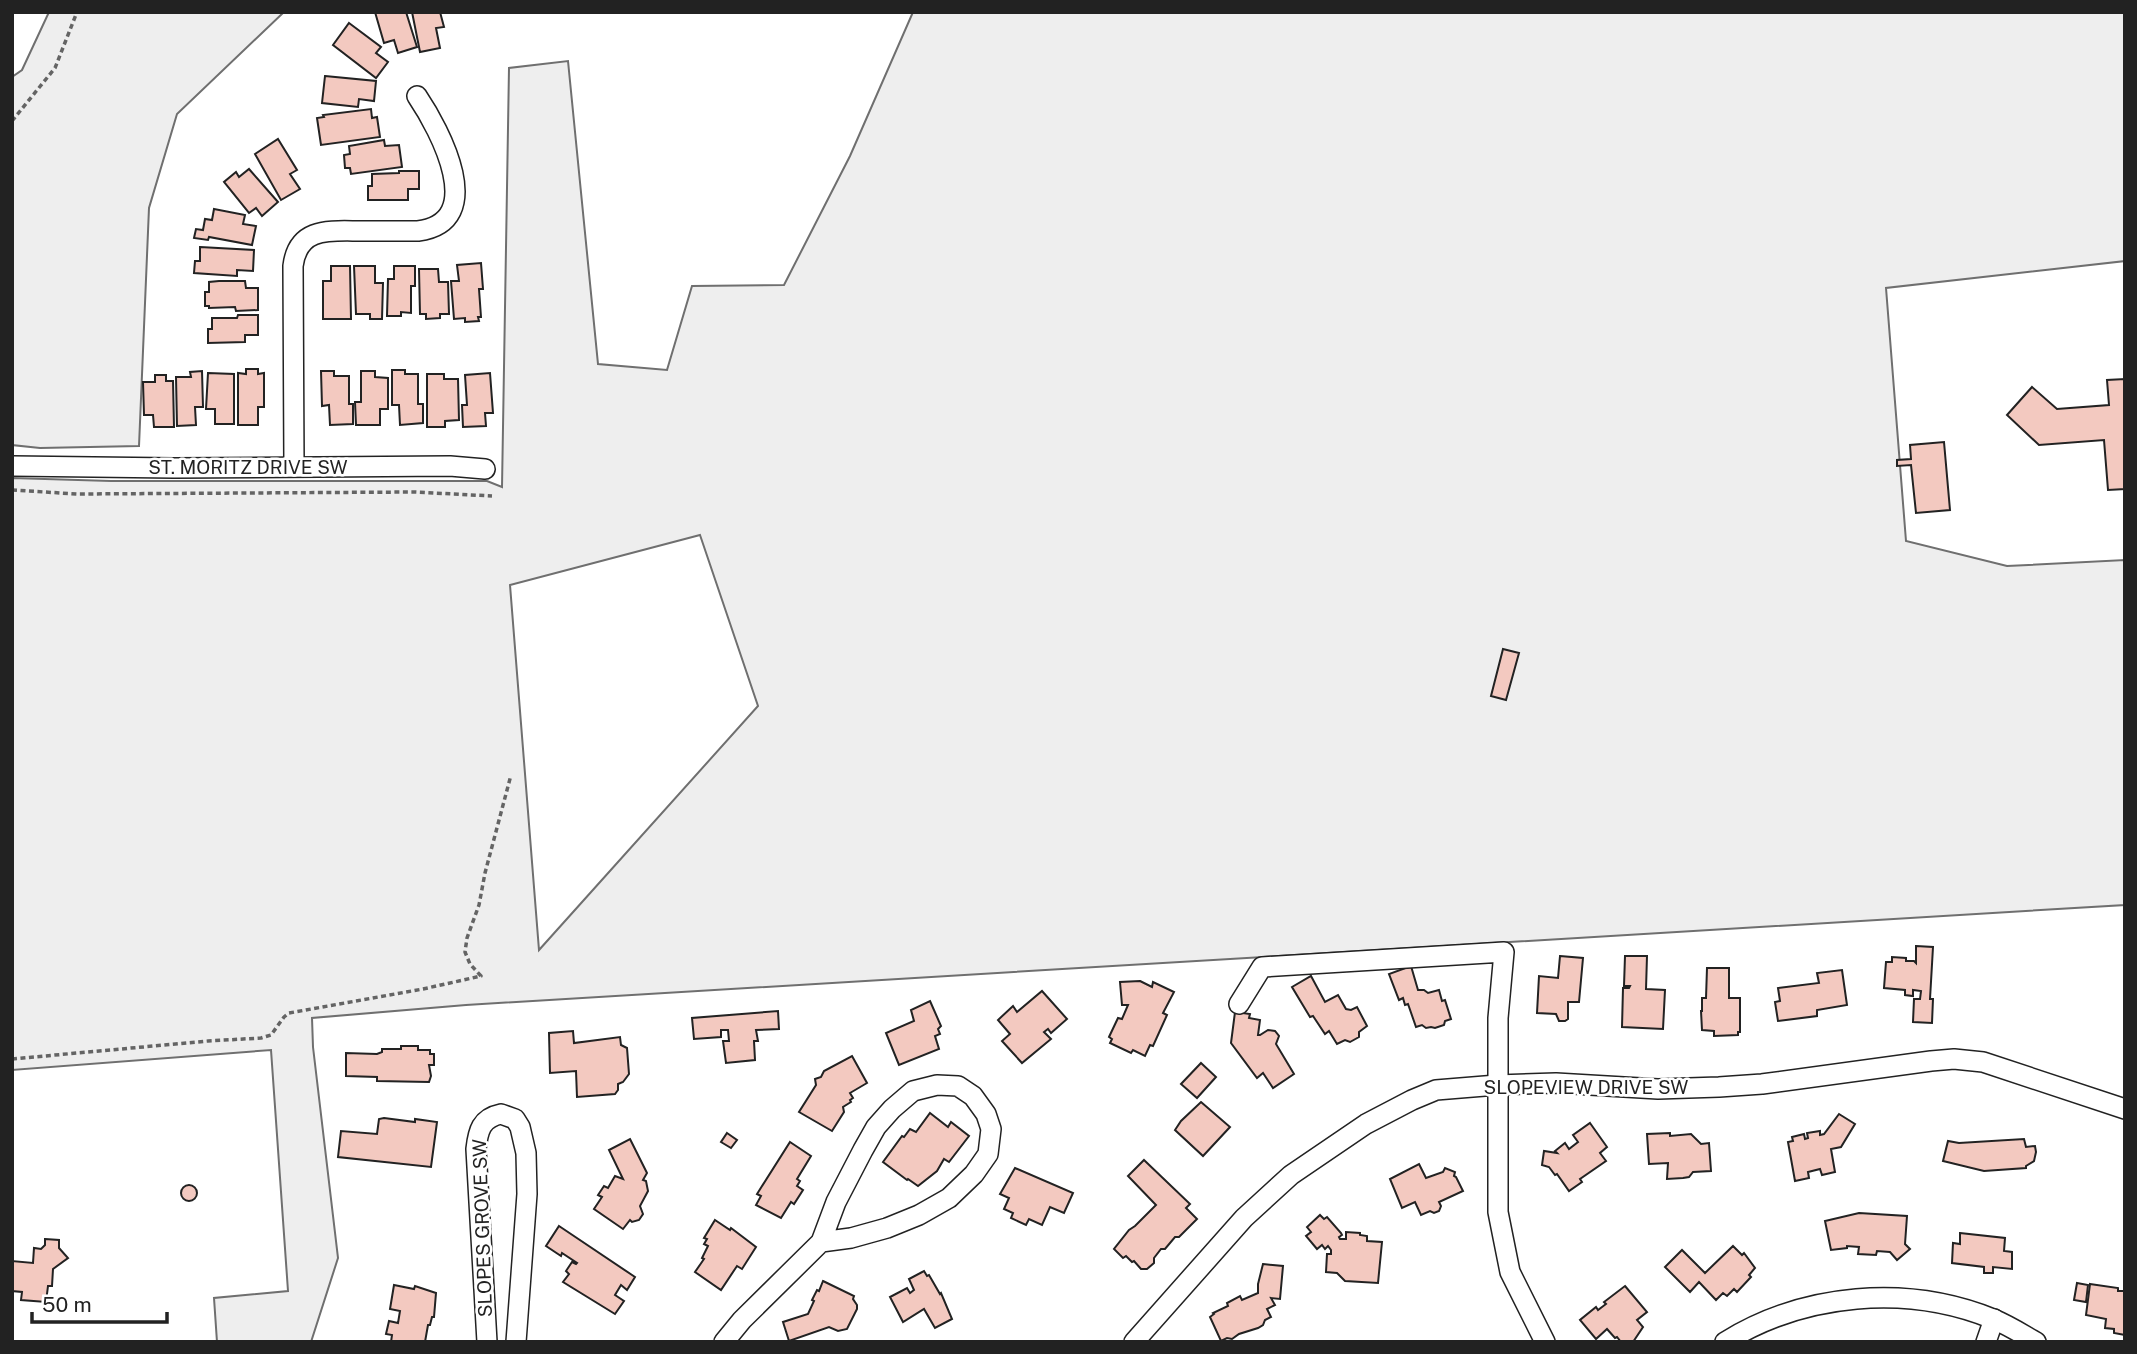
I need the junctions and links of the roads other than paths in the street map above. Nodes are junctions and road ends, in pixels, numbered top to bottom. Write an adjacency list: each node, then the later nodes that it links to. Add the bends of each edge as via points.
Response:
1 (417, 96): 3 (street, via 434,120 446,150 456,191 453,210 433,229 323,231 298,248 293,267)
2 (12, 466): 3 (street, ST. MORITZ DRIVE SW)
3 (294, 467): 4 (street, ST. MORITZ DRIVE SW)
4 (485, 469)
5 (1239, 1004): 6 (street, via 1262,967 1504,952)
6 (1497, 1085): 7 (street, SLOPEVIEW DRIVE SW, via 1718,1087 1954,1059 1983,1062); 13 (street, SLOPEVIEW DRIVE SW, via 1436,1090 1412,1100 1366,1124 1291,1175 1244,1218); 14 (street, via 1498,1212 1504,1245 1510,1272)
7 (2125, 1109)
8 (821, 1242): 8 (street, via 851,1238 919,1215 949,1198 974,1174 988,1154 991,1129 973,1096 958,1086 937,1085 913,1091 892,1109 863,1150); 12 (street)
9 (1994, 1320): 15 (street, via 1926,1301 1849,1300 1788,1312); 16 (street); 17 (street)
10 (487, 1342): 11 (street, SLOPES GROVE SW, via 476,1149 480,1127 501,1114 520,1127 526,1153)
11 (516, 1342)
12 (724, 1342)
13 (1134, 1342)
14 (1545, 1342)
15 (1725, 1342)
16 (1986, 1342)
17 (2036, 1342)

